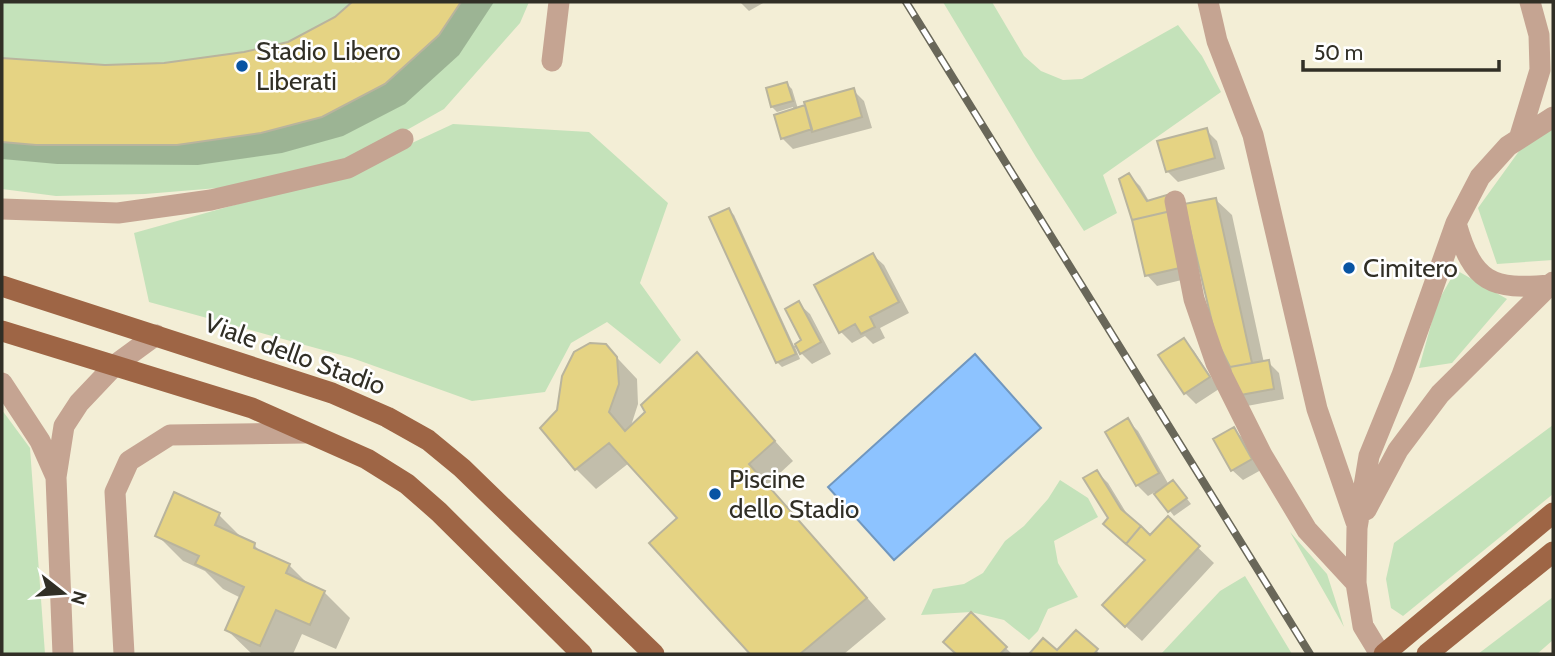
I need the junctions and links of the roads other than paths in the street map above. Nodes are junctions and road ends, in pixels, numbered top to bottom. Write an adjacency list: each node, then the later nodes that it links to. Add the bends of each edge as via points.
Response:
1 (559, 2): 5 (street)
2 (1208, 2): 21 (street, via 1217,41 1253,135 1317,409)
3 (1532, 2): 4 (street); 8 (street, via 1540,70)
4 (1553, 21)
5 (552, 61)
6 (1553, 117): 8 (street)
7 (403, 139): 10 (street, via 348,169 211,200 118,213)
8 (1519, 139): 11 (street, via 1480,177)
9 (1175, 201): 23 (street, via 1194,299 1216,363 1262,455 1307,530)
10 (2, 209)
11 (1456, 223): 12 (street, via 1464,253 1474,269 1491,281 1518,288); 21 (street, via 1369,456)
12 (1552, 284): 21 (street, via 1440,394 1398,450)
13 (2, 286): 15 (main road, Viale dello Stadio)
14 (2, 331): 16 (main road)
15 (156, 335): 16 (street); 27 (main road, Viale dello Stadio, via 332,393 428,440)
16 (115, 365): 18 (main road, via 252,408); 19 (street, via 64,426)
17 (2, 383): 19 (street, via 40,440)
18 (305, 433): 25 (street, via 170,435 129,461 115,492); 26 (main road, via 367,459 407,484)
19 (56, 477): 24 (street)
20 (1553, 513): 28 (main road)
21 (1357, 527): 23 (street)
22 (1553, 552): 29 (main road)
23 (1356, 583): 28 (street, via 1363,626)
24 (63, 654)
25 (124, 654)
26 (582, 654)
27 (654, 654)
28 (1382, 654)
29 (1427, 654)

